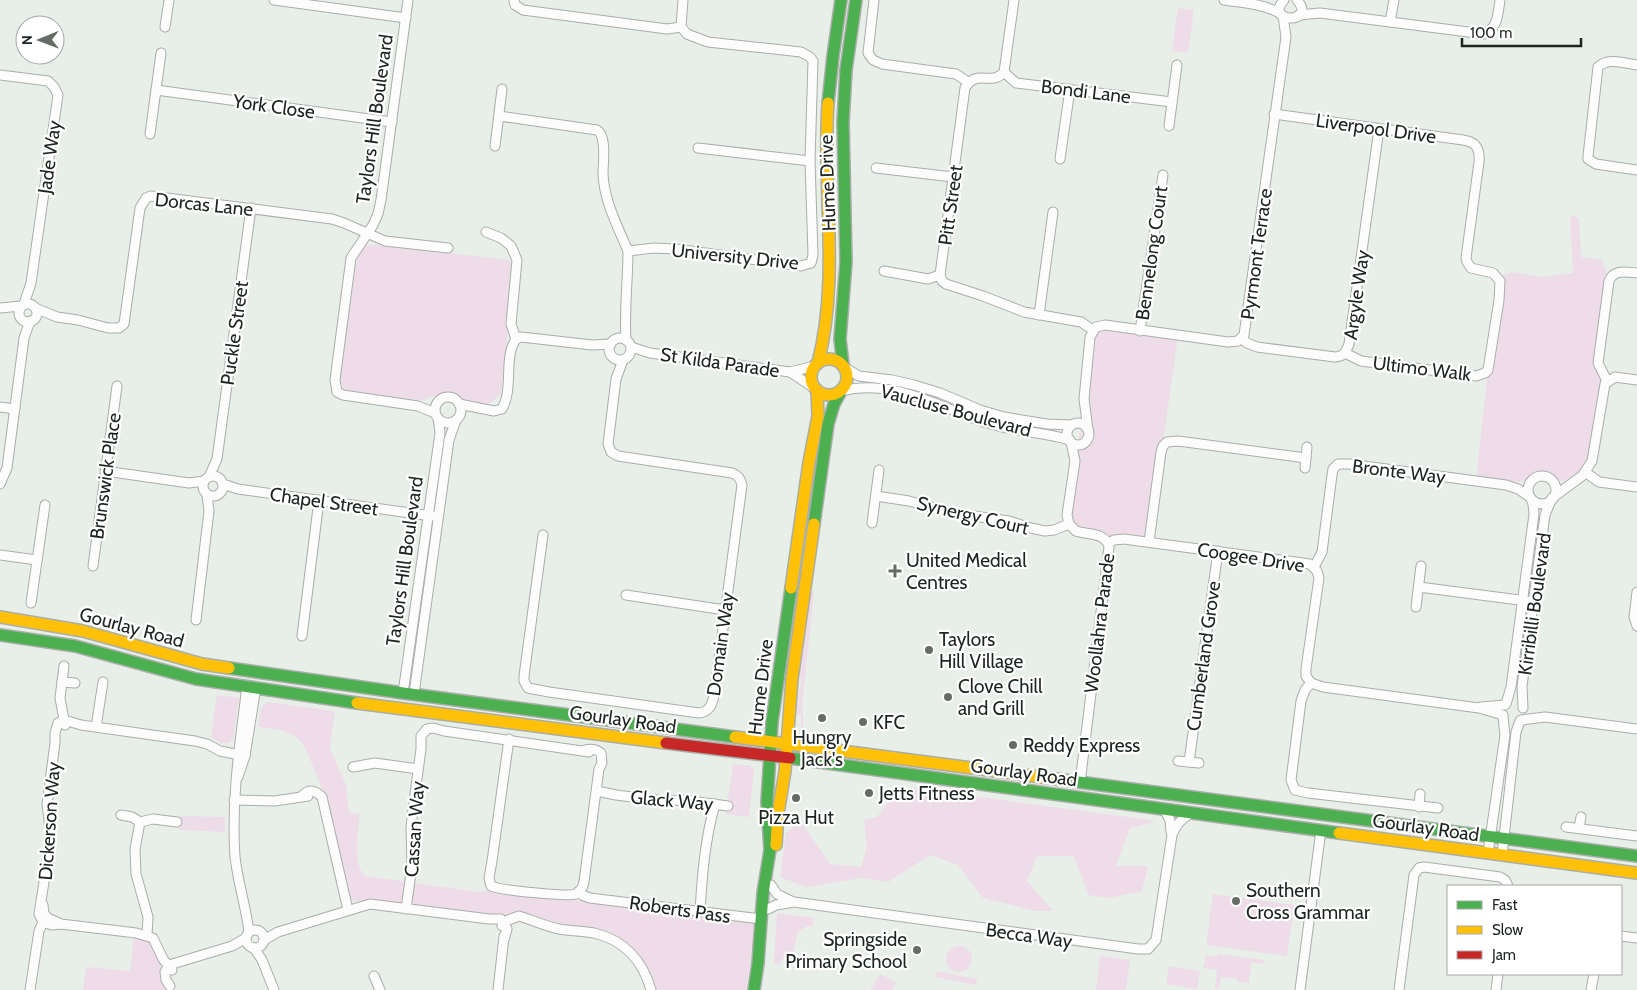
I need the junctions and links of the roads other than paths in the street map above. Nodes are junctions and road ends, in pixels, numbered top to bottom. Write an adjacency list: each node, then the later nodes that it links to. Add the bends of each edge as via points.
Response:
1 (169, 0): 22 (street)
2 (274, 0): 19 (street)
3 (408, 0): 19 (street, Taylors Hill Boulevard)
4 (514, 0): 21 (street, via 515,5 523,10 666,29)
5 (684, 0): 21 (street)
6 (841, 0): 69 (main road, Hume Drive, via 828,89 830,290 824,342)
7 (856, 0): 70 (main road, Hume Drive, via 843,110 846,263 839,342)
8 (874, 0): 29 (street, via 868,52 873,60 956,74)
9 (1014, 0): 27 (street)
10 (1224, 0): 15 (street)
11 (1282, 0): 15 (street); 17 (street)
12 (1394, 0): 20 (street)
13 (1500, 0): 20 (street, via 1496,23 1484,34)
14 (1298, 1): 16 (street); 18 (street, via 1301,9)
15 (1259, 5): 17 (street)
16 (1320, 13): 18 (street); 20 (street)
17 (1282, 15): 18 (street, via 1290,19); 23 (street, Pyrmont Terrace)
18 (1298, 16): 23 (street, Pyrmont Terrace)
19 (406, 18): 36 (street, Taylors Hill Boulevard)
20 (1390, 22)
21 (682, 26): 44 (street, University Drive, via 687,34 708,42 801,52 810,57 813,61)
22 (166, 27)
23 (1286, 37): 34 (street, Pyrmont Terrace)
24 (161, 53): 31 (street)
25 (1177, 65): 33 (street)
26 (1637, 65): 46 (street, via 1611,61 1598,67 1588,156 1588,160 1596,164)
27 (1004, 72): 29 (street, via 1000,77 976,78); 32 (street, Bondi Lane, via 1016,83)
28 (0, 75): 58 (street, Jade Way, via 48,81 58,95)
29 (968, 82): 48 (street, Pitt Street)
30 (502, 89): 35 (street)
31 (156, 90): 36 (street, York Close); 39 (street)
32 (1070, 90): 33 (street, Bondi Lane); 43 (street)
33 (1172, 102): 37 (street)
34 (1274, 114): 38 (street, Liverpool Drive); 65 (street, Pyrmont Terrace, via 1245,332)
35 (499, 116): 41 (street); 54 (street, via 600,132 604,144 604,183 615,222)
36 (392, 122): 52 (street, Taylors Hill Boulevard, via 378,214)
37 (1169, 126)
38 (1379, 128): 40 (street, Liverpool Drive, via 1463,140); 68 (street, Argyle Way)
39 (150, 134)
40 (1476, 145): 68 (street, Ultimo Walk, via 1479,162 1466,262 1472,268 1496,275 1500,281 1488,370 1476,376 1361,361)
41 (495, 146)
42 (698, 148): 44 (street)
43 (1060, 159)
44 (810, 161): 54 (street, University Drive, via 811,263 801,266 654,248)
45 (876, 168): 48 (street)
46 (1637, 170)
47 (1163, 175): 64 (street, Bennelong Court)
48 (953, 177): 57 (street, Pitt Street)
49 (251, 208): 52 (street, Dorcas Lane, via 332,219); 61 (street, Dorcas Lane, via 146,198 140,208 124,324 119,328 108,328); 102 (street, Puckle Street)
50 (1053, 212): 60 (street)
51 (486, 232): 66 (street, via 502,238 511,246 517,260 511,324)
52 (366, 234): 53 (street, Dorcas Lane, via 385,241); 80 (street, Taylors Hill Boulevard, via 351,258 335,380 337,392)
53 (448, 248)
54 (628, 251): 67 (street)
55 (884, 271): 57 (street, via 928,279)
56 (1637, 273): 73 (street, via 1617,272 1609,281 1598,363)
57 (940, 275): 60 (street, via 946,284)
58 (28, 306): 59 (street); 61 (street, Dorcas Lane); 62 (street, via 19,312); 62 (street, via 36,314)
59 (1, 309): 62 (street)
60 (1039, 315): 63 (street, via 1081,322)
61 (57, 317): 62 (street, Dorcas Lane)
62 (26, 319): 82 (street)
63 (1093, 330): 64 (street, Pyrmont Terrace, via 1102,325); 77 (street)
64 (1140, 331): 65 (street, Pyrmont Terrace, via 1228,342)
65 (1241, 338): 68 (street, Argyle Way, via 1257,347 1334,357)
66 (516, 339): 67 (street, St Kilda Parade, via 526,337); 83 (street, via 511,349 507,400 502,409)
67 (620, 349): 71 (street, St Kilda Parade); 129 (street, Domain Way, via 608,444 614,454 732,472 740,479 742,485)
68 (1346, 353)
69 (816, 365): 70 (main road, via 829,359); 71 (street, St Kilda Parade); 75 (main road, via 811,376)
70 (844, 366): 76 (main road, via 847,380); 86 (street, Vaucluse Boulevard, via 859,376 914,385 993,414 1023,421)
71 (790, 372): 75 (street, St Kilda Parade)
72 (1637, 380): 73 (street, via 1614,377)
73 (1607, 381): 96 (street, via 1603,388 1594,455)
74 (117, 386): 95 (street, Brunswick Place)
75 (815, 389): 76 (main road, via 831,396); 154 (main road, Hume Drive, via 818,416)
76 (841, 392): 88 (street, Vaucluse Boulevard, via 862,386 905,394 990,424); 155 (main road, Hume Drive, via 828,424)
77 (1084, 399): 86 (street); 87 (street)
78 (438, 401): 79 (street, via 449,397); 80 (street, Taylors Hill Boulevard); 84 (street)
79 (459, 404): 83 (street); 85 (street)
80 (418, 406): 84 (street, Taylors Hill Boulevard)
81 (0, 407): 82 (street)
82 (15, 409): 100 (street, via 7,468)
83 (479, 409): 85 (street)
84 (437, 416): 85 (street, via 445,422); 109 (street, Taylors Hill Boulevard, via 440,433)
85 (458, 418): 110 (street, Taylors Hill Boulevard, via 448,440)
86 (1072, 425): 87 (street, via 1081,423); 88 (street, via 1068,434)
87 (1088, 430): 89 (street)
88 (1071, 441): 89 (street, via 1078,444); 92 (street)
89 (1087, 441): 92 (street)
90 (1307, 447): 91 (street)
91 (1306, 458): 93 (street); 114 (street, via 1167,442 1161,452)
92 (1074, 461): 112 (street, via 1067,515)
93 (1305, 468)
94 (879, 470): 104 (street)
95 (105, 471): 102 (street, Chapel Street); 119 (street, Brunswick Place)
96 (1585, 472): 99 (street); 103 (street, via 1599,482)
97 (1533, 479): 98 (street, via 1542,476); 101 (street, Bronte Way); 105 (street, via 1528,489)
98 (1552, 480): 99 (street); 106 (street, via 1555,489)
99 (1576, 481): 106 (street)
100 (0, 484)
101 (1506, 485): 105 (street, Bronte Way); 121 (street, Bronte Way, via 1338,464 1333,469 1322,552)
102 (213, 487): 107 (street, Chapel Street); 131 (street)
103 (1637, 488)
104 (876, 496): 111 (street); 112 (street, Synergy Court, via 1045,531)
105 (1531, 498): 106 (street, via 1543,503); 125 (street, Kirribilli Boulevard, via 1534,514)
106 (1551, 499): 126 (street, Kirribilli Boulevard)
107 (319, 500): 109 (street, Chapel Street); 134 (street)
108 (44, 505): 118 (street)
109 (429, 515): 110 (street, Chapel Street); 142 (street, Taylors Hill Boulevard)
110 (439, 516): 142 (street, Taylors Hill Boulevard)
111 (872, 523)
112 (1070, 524): 115 (street, Woollahra Parade, via 1076,531 1100,536)
113 (544, 535): 129 (street, Domain Way, via 524,676 526,685 531,689 704,712 712,704 714,696)
114 (1149, 542): 115 (street, Coogee Drive, via 1124,539); 116 (street, Coogee Drive)
115 (1108, 543): 164 (street, Woollahra Parade)
116 (1218, 551): 121 (street, Coogee Drive, via 1305,562); 160 (street, Cumberland Grove)
117 (0, 555): 118 (street)
118 (37, 560): 127 (street)
119 (93, 566)
120 (1421, 566): 122 (street)
121 (1314, 567): 140 (street, Coogee Drive, via 1319,578 1306,669)
122 (1419, 586): 125 (street); 128 (street)
123 (1637, 592): 132 (street, via 1634,617)
124 (626, 595): 129 (street)
125 (1522, 600): 126 (street); 143 (street, Kirribilli Boulevard)
126 (1534, 602): 146 (street, Kirribilli Boulevard, via 1522,686)
127 (31, 603)
128 (1416, 606)
129 (725, 610)
130 (0, 616): 136 (main road, Gourlay Road, via 82,631 202,664)
131 (196, 620)
132 (1637, 626)
133 (0, 635): 141 (main road, Gourlay Road, via 75,646 196,678)
134 (302, 636)
135 (64, 666): 137 (street)
136 (254, 671): 141 (main road); 142 (main road, Gourlay Road)
137 (62, 682): 139 (street); 150 (street, via 60,698)
138 (103, 682): 151 (street)
139 (75, 683)
140 (1311, 683): 144 (street); 170 (street, via 1301,701 1291,780 1295,790)
141 (251, 686): 145 (main road, Gourlay Road); 156 (street)
142 (408, 694): 145 (main road); 154 (main road, Gourlay Road)
143 (1506, 705): 144 (street); 146 (street, via 1516,702); 147 (street, via 1502,710)
144 (1479, 708): 147 (street)
145 (407, 709): 157 (main road, Gourlay Road)
146 (1523, 709): 148 (street); 149 (street)
147 (1503, 716): 149 (street, via 1511,723); 184 (street, via 1505,735)
148 (1544, 717): 149 (street); 152 (street)
149 (1520, 720): 185 (street)
150 (64, 723): 151 (street); 199 (street, Dickerson Way, via 55,743 47,804 51,837 42,900)
151 (96, 727): 156 (street, via 195,741)
152 (1637, 729)
153 (509, 739): 163 (street, Cassan Way, via 444,731 430,733 421,749); 165 (street, Cassan Way, via 585,750 596,755 599,769); 192 (street, via 492,861 493,877 510,888 563,895)
154 (770, 741): 155 (main road, Gourlay Road); 157 (main road, Hume Drive)
155 (786, 743): 158 (main road, Hume Drive); 164 (main road, Gourlay Road)
156 (242, 755): 167 (street)
157 (770, 756): 158 (main road, Gourlay Road); 198 (main road, Hume Drive, via 767,802 770,850)
158 (785, 757): 172 (main road, Gourlay Road); 190 (main road, Hume Drive)
159 (1178, 761): 160 (street)
160 (1189, 762): 161 (street)
161 (1199, 763)
162 (353, 767): 163 (street, via 375,763)
163 (418, 770): 194 (street, Cassan Way)
164 (1080, 782): 174 (main road, Gourlay Road)
165 (596, 793): 168 (street, Glack Way); 192 (street, Cassan Way)
166 (1420, 794): 170 (street)
167 (234, 800): 196 (street, via 275,801 303,795 315,797 325,812); 204 (street, via 236,860)
168 (712, 804): 169 (street, Glack Way); 197 (street)
169 (728, 806)
170 (1419, 807): 171 (street)
171 (1438, 808)
172 (1164, 809): 173 (main road, Gourlay Road); 182 (street, Becca Way)
173 (1191, 813): 181 (main road, Gourlay Road); 182 (street, Becca Way, via 1180,820)
174 (1323, 814): 181 (main road); 184 (main road, Gourlay Road)
175 (121, 816): 177 (street)
176 (1581, 817): 180 (street)
177 (140, 822): 178 (street, via 153,819); 201 (street, via 135,849 136,874 148,917)
178 (177, 822)
179 (1566, 827): 180 (street)
180 (1579, 828): 183 (street)
181 (1321, 830): 186 (main road, Gourlay Road); 217 (street)
182 (1172, 835): 193 (street, Becca Way, via 1156,940 1152,947 1143,950)
183 (1637, 836)
184 (1490, 838): 185 (main road, Gourlay Road); 186 (street)
185 (1504, 839): 187 (street); 188 (main road, Gourlay Road)
186 (1488, 853): 187 (main road, Gourlay Road)
187 (1502, 855): 189 (main road, Gourlay Road)
188 (1637, 856)
189 (1637, 873)
190 (771, 885): 193 (street, Becca Way, via 777,894); 195 (main road, Hume Drive)
191 (1508, 885): 218 (street, via 1500,877 1424,867 1416,870)
192 (582, 893): 197 (street, Roberts Pass)
193 (794, 902): 195 (street, Becca Way)
194 (406, 909): 196 (street, via 370,904); 200 (street, via 489,919)
195 (768, 909): 216 (main road, Hume Drive)
196 (348, 910): 204 (street)
197 (698, 912): 198 (street, Roberts Pass)
198 (761, 919): 215 (main road, Hume Drive)
199 (45, 920): 201 (street); 210 (street, via 39,931)
200 (504, 924): 213 (street); 214 (street, via 526,919 612,939 641,965)
201 (148, 936): 205 (street, via 156,942 162,959)
202 (1622, 936): 203 (street)
203 (1637, 938)
204 (255, 939): 205 (street); 211 (street)
205 (170, 967): 209 (street)
206 (1498, 975): 219 (street)
207 (1594, 975): 220 (street)
208 (374, 976): 212 (street)
209 (171, 988)
210 (30, 990)
211 (274, 990)
212 (380, 990)
213 (498, 990)
214 (651, 990)
215 (754, 990)
216 (761, 990)
217 (1300, 990)
218 (1399, 990)
219 (1496, 990)
220 (1591, 990)

